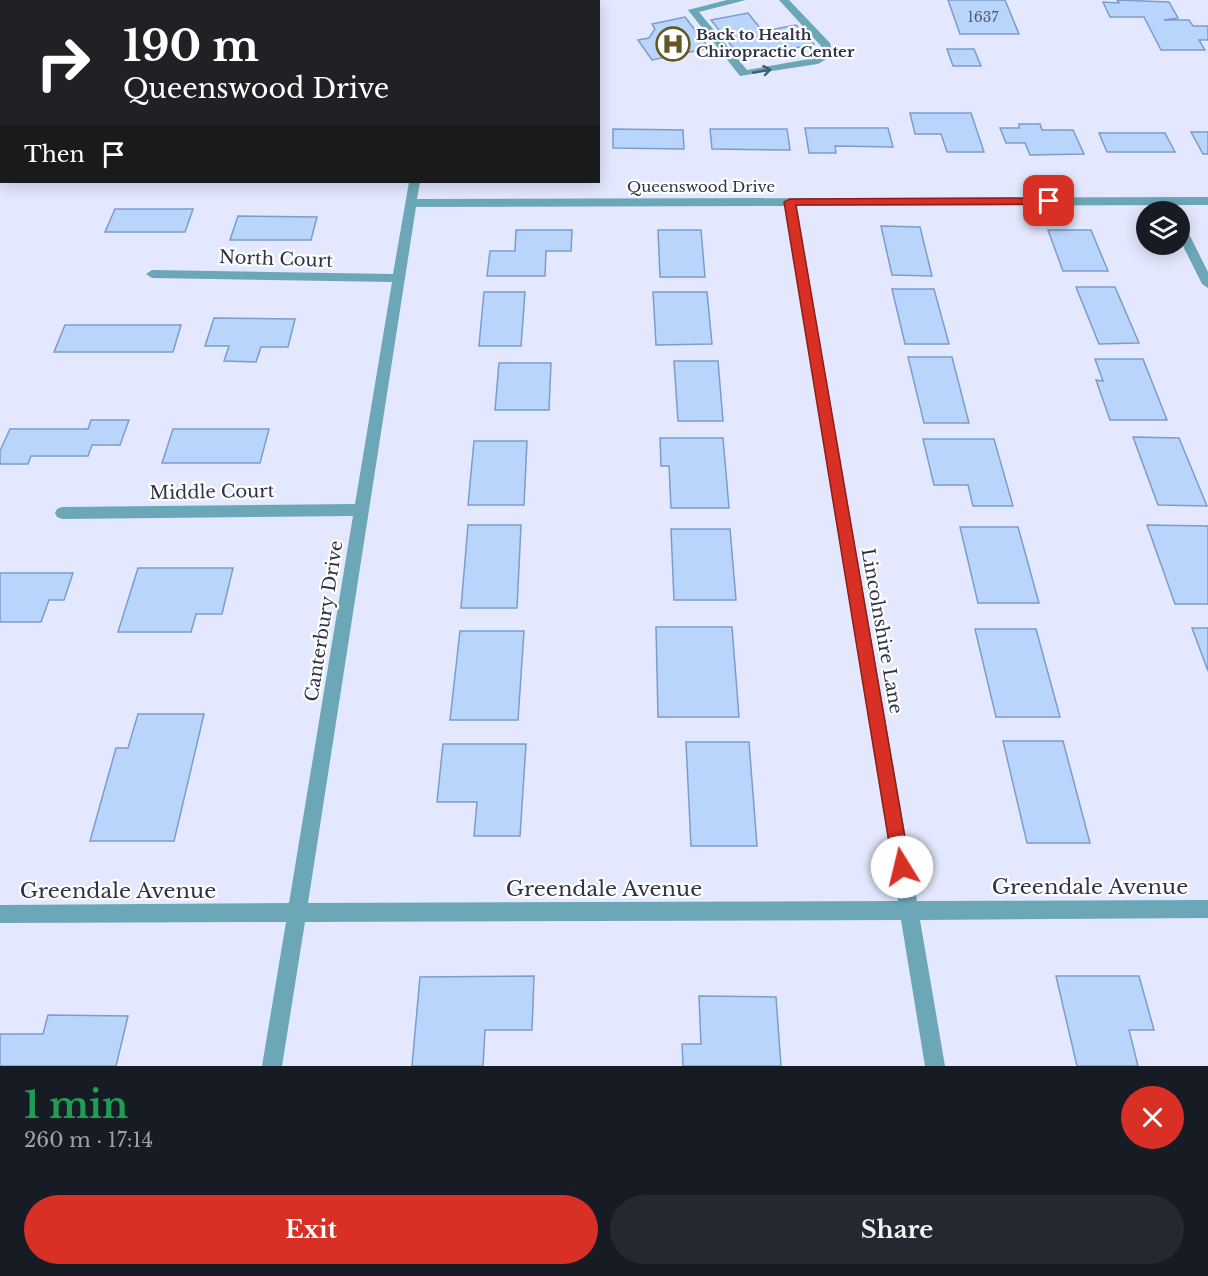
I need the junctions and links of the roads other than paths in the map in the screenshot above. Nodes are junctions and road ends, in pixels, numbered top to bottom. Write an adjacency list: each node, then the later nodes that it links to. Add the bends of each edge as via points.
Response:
1 (741, 0): 2 (street, one-way to 2, via 693,10 744,74 826,58 826,45)
2 (784, 0)
3 (414, 183): 6 (street, Canterbury Drive)
4 (1208, 201): 7 (street, Queenswood Drive)
5 (790, 202): 6 (street, Queenswood Drive); 8 (street, Queenswood Drive); 16 (street, Lincolnshire Lane)
6 (411, 203): 11 (street, Canterbury Drive)
7 (1190, 203)
8 (1136, 206)
9 (1190, 247): 12 (street)
10 (152, 274): 11 (street, North Court)
11 (399, 278): 13 (street, Canterbury Drive)
12 (1208, 284)
13 (361, 510): 14 (street, Middle Court); 18 (street, Canterbury Drive)
14 (62, 513)
15 (1208, 909): 16 (street, Greendale Avenue)
16 (909, 910): 18 (street, Greendale Avenue); 20 (street, Lincolnshire Lane)
17 (0, 914): 18 (street, Greendale Avenue)
18 (296, 914): 19 (street, Canterbury Drive)
19 (272, 1066)
20 (935, 1066)

